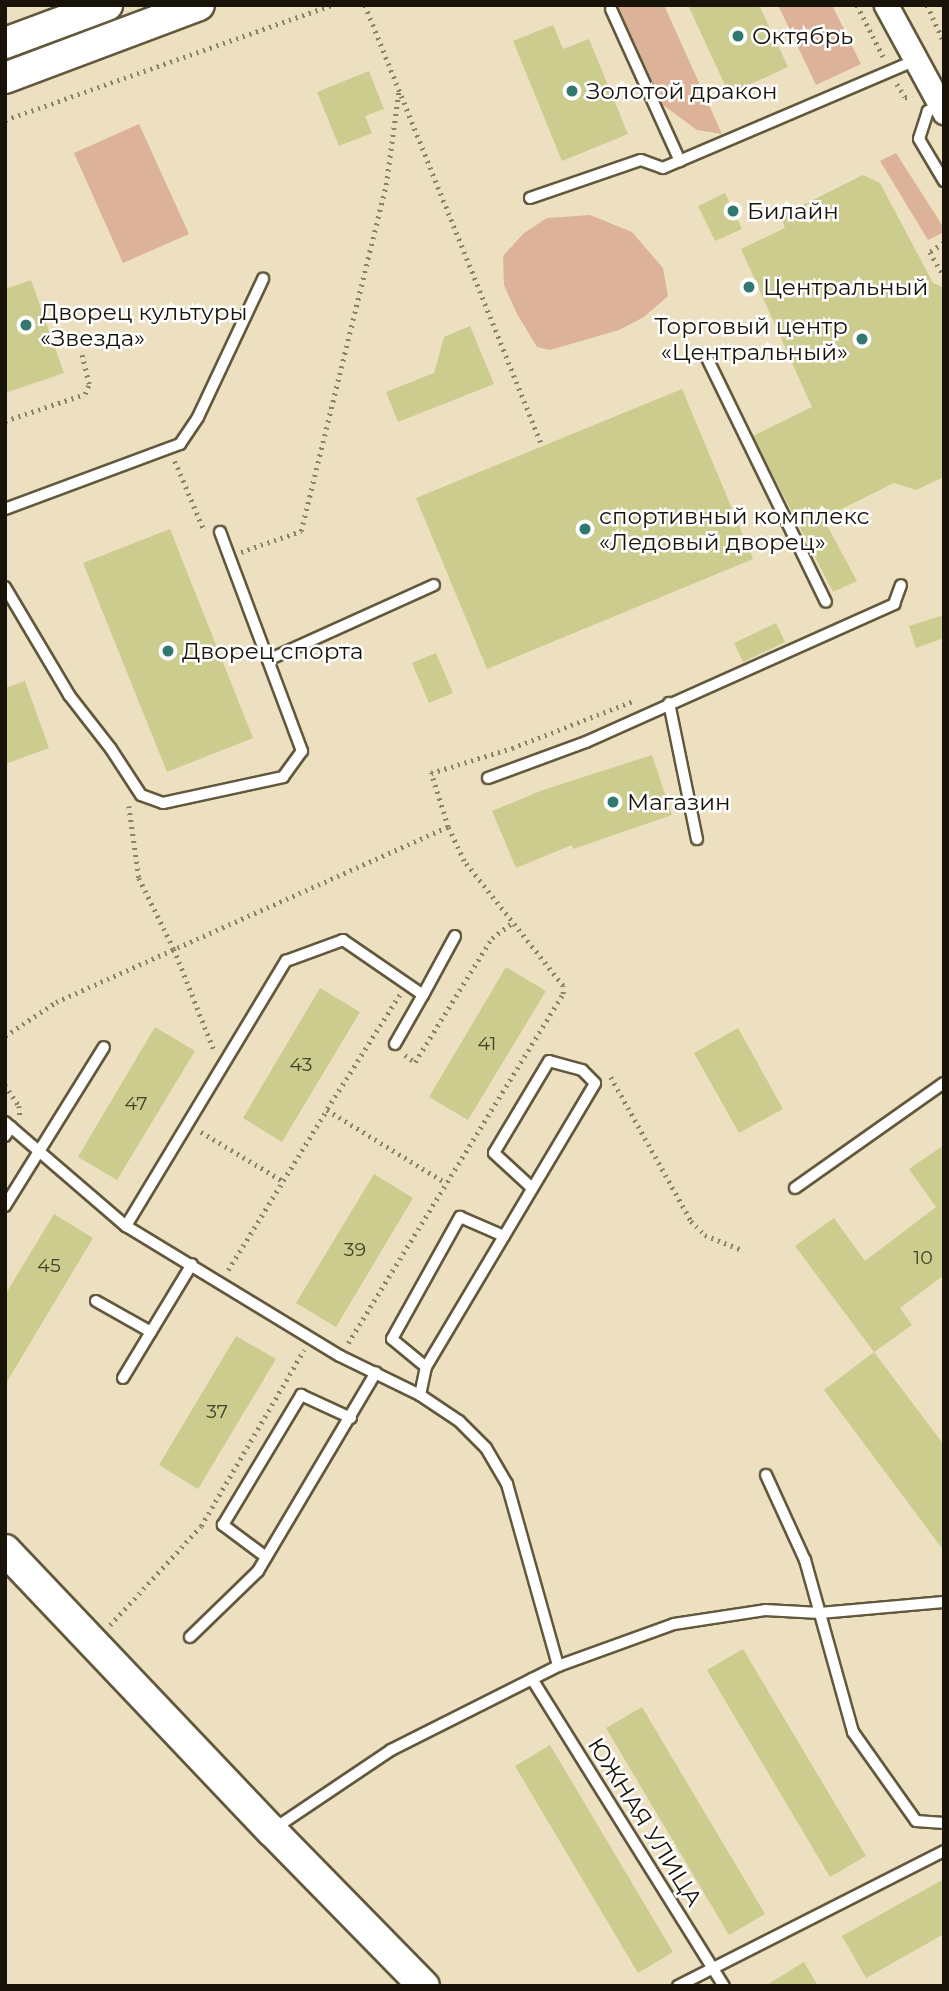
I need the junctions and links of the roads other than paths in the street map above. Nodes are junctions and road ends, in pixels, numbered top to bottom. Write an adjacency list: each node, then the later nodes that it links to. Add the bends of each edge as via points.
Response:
1 (107, 5): 5 (main road)
2 (199, 5): 7 (main road)
3 (886, 5): 6 (street)
4 (611, 9): 9 (lane)
5 (5, 43)
6 (914, 61): 8 (street); 9 (lane)
7 (5, 78)
8 (942, 108): 10 (lane, via 928,111 919,139)
9 (680, 161): 11 (lane, via 663,168 641,160)
10 (944, 181)
11 (530, 198)
12 (263, 279): 14 (lane, via 198,417 180,444)
13 (707, 358): 19 (lane)
14 (5, 509)
15 (220, 532): 20 (lane)
16 (435, 585): 20 (lane)
17 (901, 585): 21 (lane, via 894,604)
18 (5, 586): 20 (lane, via 69,695 125,774 141,795 163,803 283,777 302,751)
19 (826, 602)
20 (268, 660)
21 (669, 703): 22 (lane, via 586,742); 23 (lane)
22 (488, 778)
23 (697, 839)
24 (454, 936): 25 (lane)
25 (423, 995): 26 (lane); 34 (lane, via 343,940 286,961)
26 (392, 1045)
27 (104, 1047): 30 (lane)
28 (944, 1083): 32 (lane)
29 (7, 1128): 30 (lane)
30 (40, 1151): 33 (lane); 34 (lane)
31 (532, 1188): 31 (lane, via 494,1153 549,1061 582,1070 595,1083); 35 (lane)
32 (795, 1188)
33 (5, 1206)
34 (126, 1226): 36 (lane)
35 (504, 1236): 39 (lane); 39 (lane, via 460,1217 392,1339)
36 (192, 1264): 38 (lane); 40 (lane, via 340,1356)
37 (96, 1301): 38 (lane)
38 (151, 1332): 41 (lane)
39 (426, 1367): 42 (lane)
40 (376, 1372): 42 (lane); 43 (lane)
41 (123, 1378)
42 (420, 1395): 50 (lane, via 459,1421 486,1448 507,1484)
43 (351, 1419): 46 (lane); 46 (lane, via 301,1395 223,1525)
44 (766, 1475): 48 (lane, via 805,1560)
45 (5, 1550): 53 (main road)
46 (266, 1557): 49 (lane, via 258,1571)
47 (944, 1602): 48 (lane)
48 (820, 1613): 50 (lane, via 765,1610 674,1624); 52 (lane, via 853,1732 916,1821)
49 (190, 1637)
50 (558, 1666): 51 (lane)
51 (532, 1679): 53 (lane, via 391,1750); 55 (lane, ЮЖНАЯ УЛИЦА)
52 (944, 1823)
53 (272, 1830): 56 (main road)
54 (944, 1852): 55 (lane)
55 (714, 1967): 57 (lane); 58 (lane, ЮЖНАЯ УЛИЦА)
56 (424, 1986)
57 (678, 1986)
58 (724, 1986)

